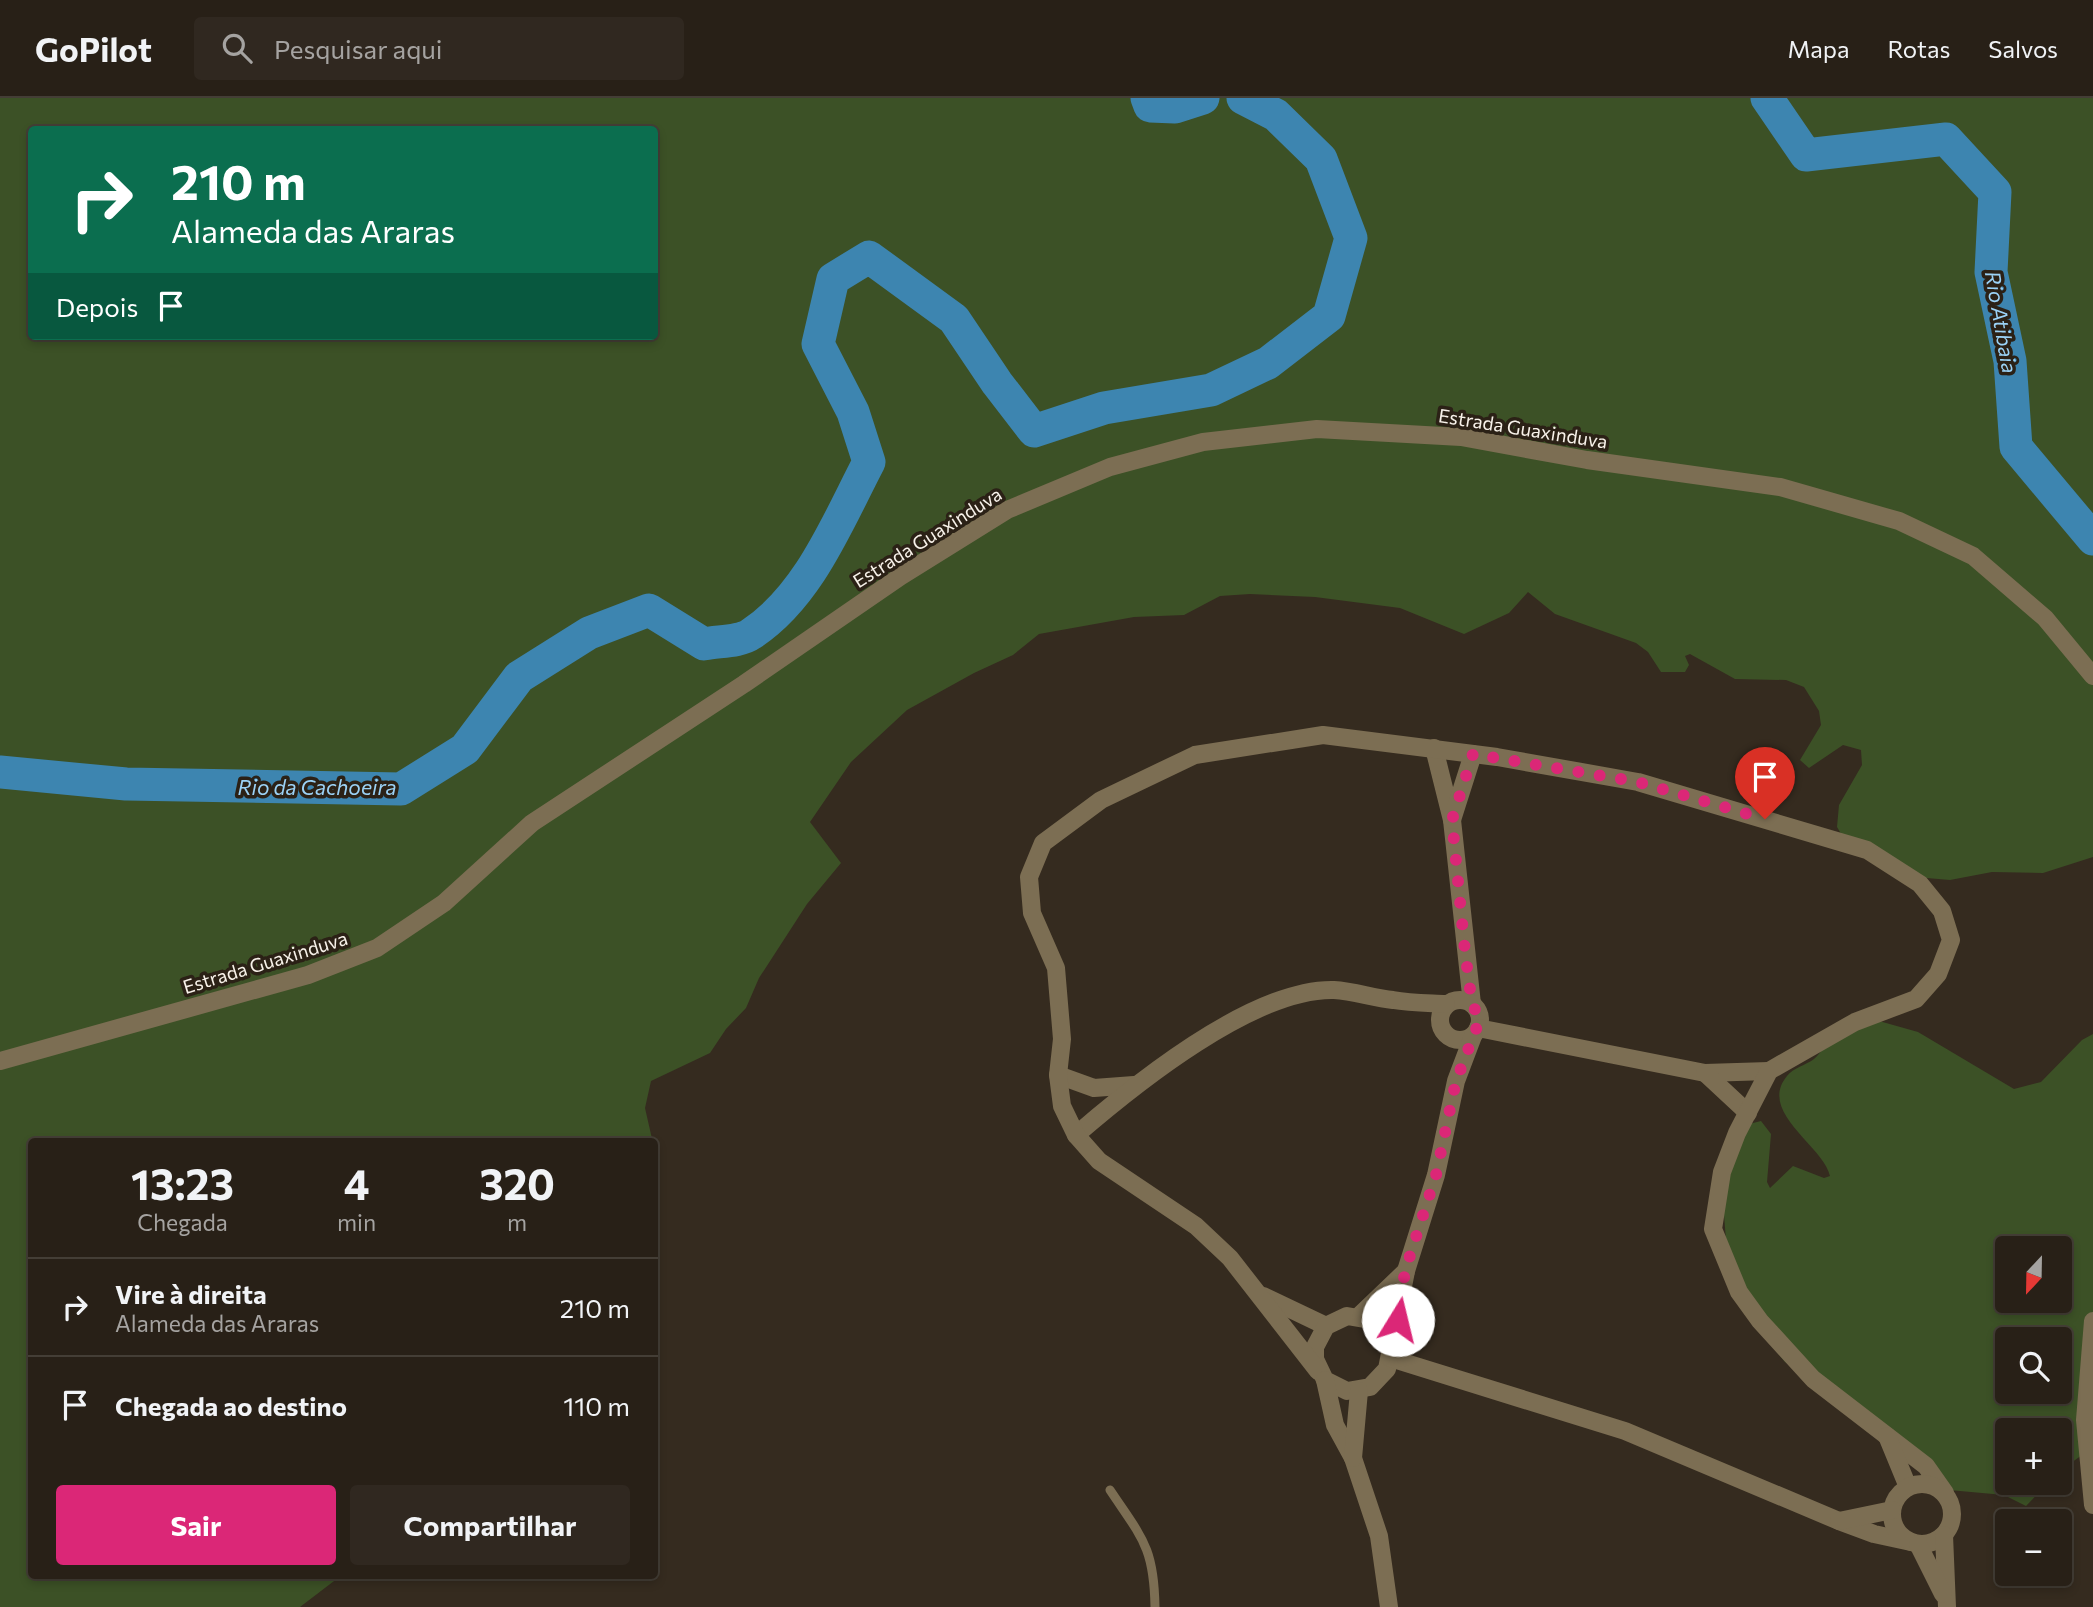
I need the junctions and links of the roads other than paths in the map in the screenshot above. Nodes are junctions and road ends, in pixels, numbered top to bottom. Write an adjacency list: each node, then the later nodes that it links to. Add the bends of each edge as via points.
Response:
1 (2093, 676): 6 (street, Estrada Guaxinduva, via 2045,618 1973,556 1899,521 1780,486 1587,460 1461,437 1317,429 1203,442 1110,467 995,517 532,823 444,903 377,948 308,975)
2 (1434, 748): 3 (street); 4 (street); 9 (street, via 1323,735 1195,755 1101,800 1043,843 1029,877 1032,914 1056,968 1062,1039)
3 (1473, 754): 4 (street); 7 (street, via 1638,782 1867,850 1920,884 1942,911 1951,940 1938,974 1916,999 1855,1022)
4 (1452, 820): 5 (street, via 1465,952)
5 (1461, 1017): 8 (street, via 1523,1035); 10 (street); 10 (street); 11 (street, via 1334,990 1284,999 1234,1020)
6 (0, 1061)
7 (1769, 1071): 8 (street); 12 (street)
8 (1706, 1073): 12 (street)
9 (1058, 1074): 11 (street, via 1094,1088); 13 (street, via 1062,1106)
10 (1456, 1081): 14 (street, via 1436,1175)
11 (1134, 1084): 13 (street)
12 (1748, 1113): 22 (street, via 1722,1172 1713,1229 1739,1292 1813,1379)
13 (1076, 1135): 15 (street, via 1099,1161 1196,1226)
14 (1405, 1271): 16 (street); 19 (street)
15 (1260, 1294): 18 (street); 20 (street)
16 (1359, 1316): 18 (street, via 1336,1319); 19 (street, via 1379,1326)
17 (2093, 1321): 27 (street, via 2085,1420)
18 (1326, 1326): 20 (street, via 1315,1347)
19 (1390, 1352): 21 (street, via 1380,1379); 29 (street, via 1625,1432)
20 (1322, 1376): 21 (street, via 1347,1391); 23 (street, via 1335,1425)
21 (1359, 1391): 23 (street)
22 (1887, 1436): 24 (street); 26 (street, via 1926,1466)
23 (1353, 1458): 34 (street, via 1380,1536)
24 (1908, 1487): 26 (street, via 1926,1484); 28 (street)
25 (1110, 1490): 33 (lane, via 1148,1547 1155,1574)
26 (1945, 1493): 30 (street, via 1953,1518)
27 (2093, 1505)
28 (1892, 1510): 29 (street); 31 (street, via 1896,1528)
29 (1839, 1521): 31 (street)
30 (1944, 1535): 31 (street, via 1937,1541); 32 (street)
31 (1914, 1543): 32 (street)
32 (1947, 1604)
33 (1155, 1607)
34 (1389, 1607)

